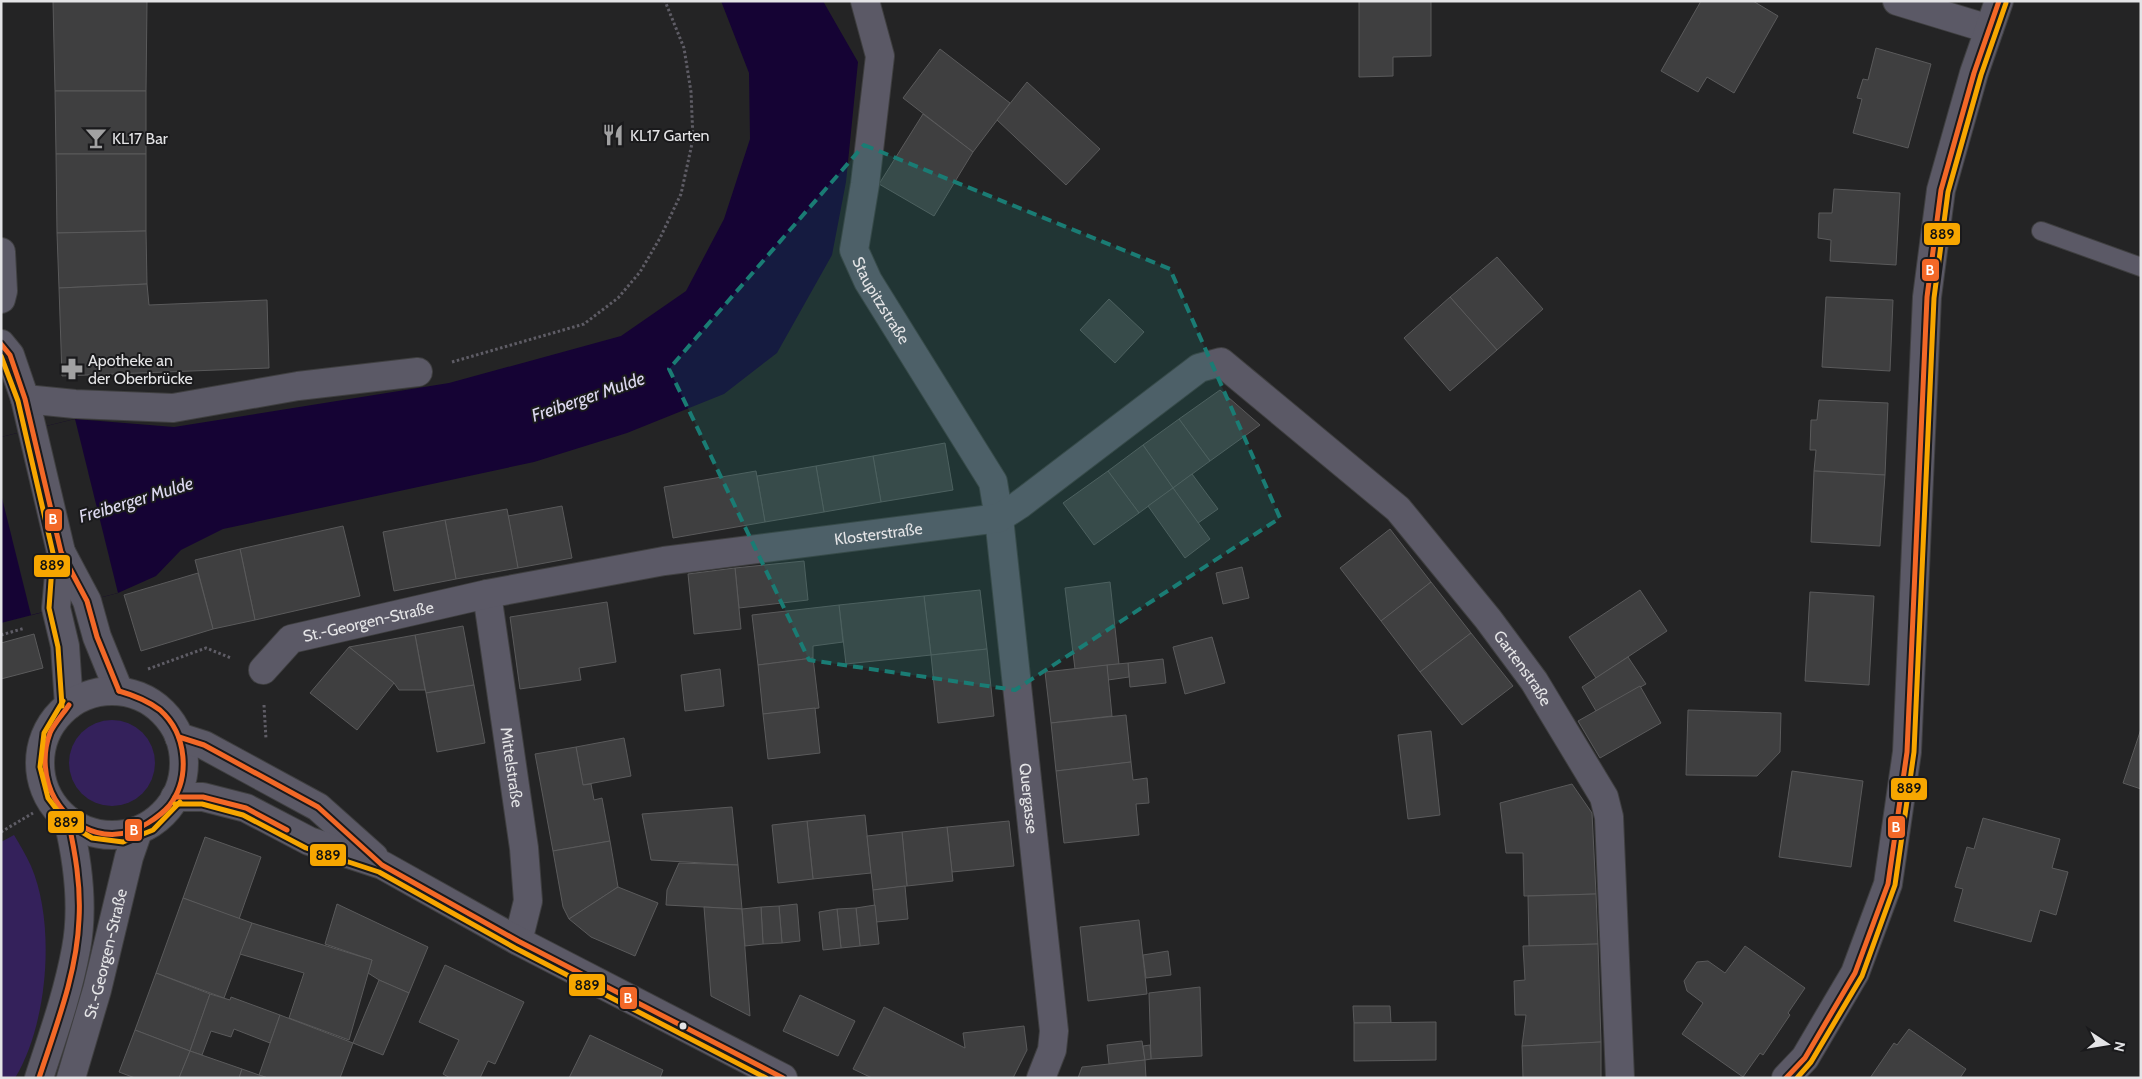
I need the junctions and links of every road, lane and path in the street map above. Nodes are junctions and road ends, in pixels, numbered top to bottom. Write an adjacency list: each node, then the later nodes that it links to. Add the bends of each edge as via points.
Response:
1 (665, 1): 12 (path, via 684,48 691,92 693,139 681,194 640,272 618,298 584,324)
2 (865, 1): 14 (street, Staupitzstraße, via 880,56 854,250 868,281 993,482)
3 (1897, 1): 5 (street)
4 (1999, 1): 5 (street)
5 (1989, 29): 36 (street, via 1941,190 1926,297 1907,752 1888,884 1855,973 1805,1058)
6 (2041, 231): 8 (lane)
7 (1, 252): 9 (street)
8 (2141, 267)
9 (1, 299)
10 (1, 344): 13 (street, via 10,355)
11 (1221, 362): 14 (street, Klosterstraße, via 1198,368); 35 (street, Gartenstraße, via 1398,509 1534,680 1604,797 1609,817)
12 (418, 372): 13 (street, via 298,386 174,408)
13 (25, 399): 15 (street)
14 (999, 518): 16 (street, Klosterstraße, via 664,560); 34 (street, Quergasse, via 1054,1031 1052,1050)
15 (61, 552): 21 (street, via 87,601 97,637); 22 (street, via 56,608 65,646)
16 (487, 594): 20 (street, St.-Georgen-Straße, via 291,639); 30 (street, Mittelstraße, via 524,848 528,901)
17 (33, 626): 18 (path)
18 (1, 635)
19 (141, 664): 20 (path, via 148,669 206,648)
20 (263, 670): 24 (path)
21 (119, 691): 22 (street, via 96,692); 23 (street, via 140,697 160,709)
22 (69, 705): 26 (street, via 57,716 46,736 40,759 42,782)
23 (179, 737): 25 (street, via 184,771); 29 (street, via 204,746 318,807)
24 (267, 744)
25 (175, 797): 27 (street, via 152,823); 29 (street, via 203,797 246,808 309,841)
26 (60, 811): 27 (street, via 89,832 113,835); 28 (path); 31 (street, St.-Georgen-Straße, via 76,854 79,895 77,947 65,999)
27 (138, 831): 32 (street, St.-Georgen-Straße)
28 (1, 832)
29 (382, 865): 30 (street)
30 (518, 941): 33 (street)
31 (40, 1078)
32 (71, 1078)
33 (783, 1078)
34 (1041, 1078)
35 (1620, 1078)
36 (1786, 1078)

